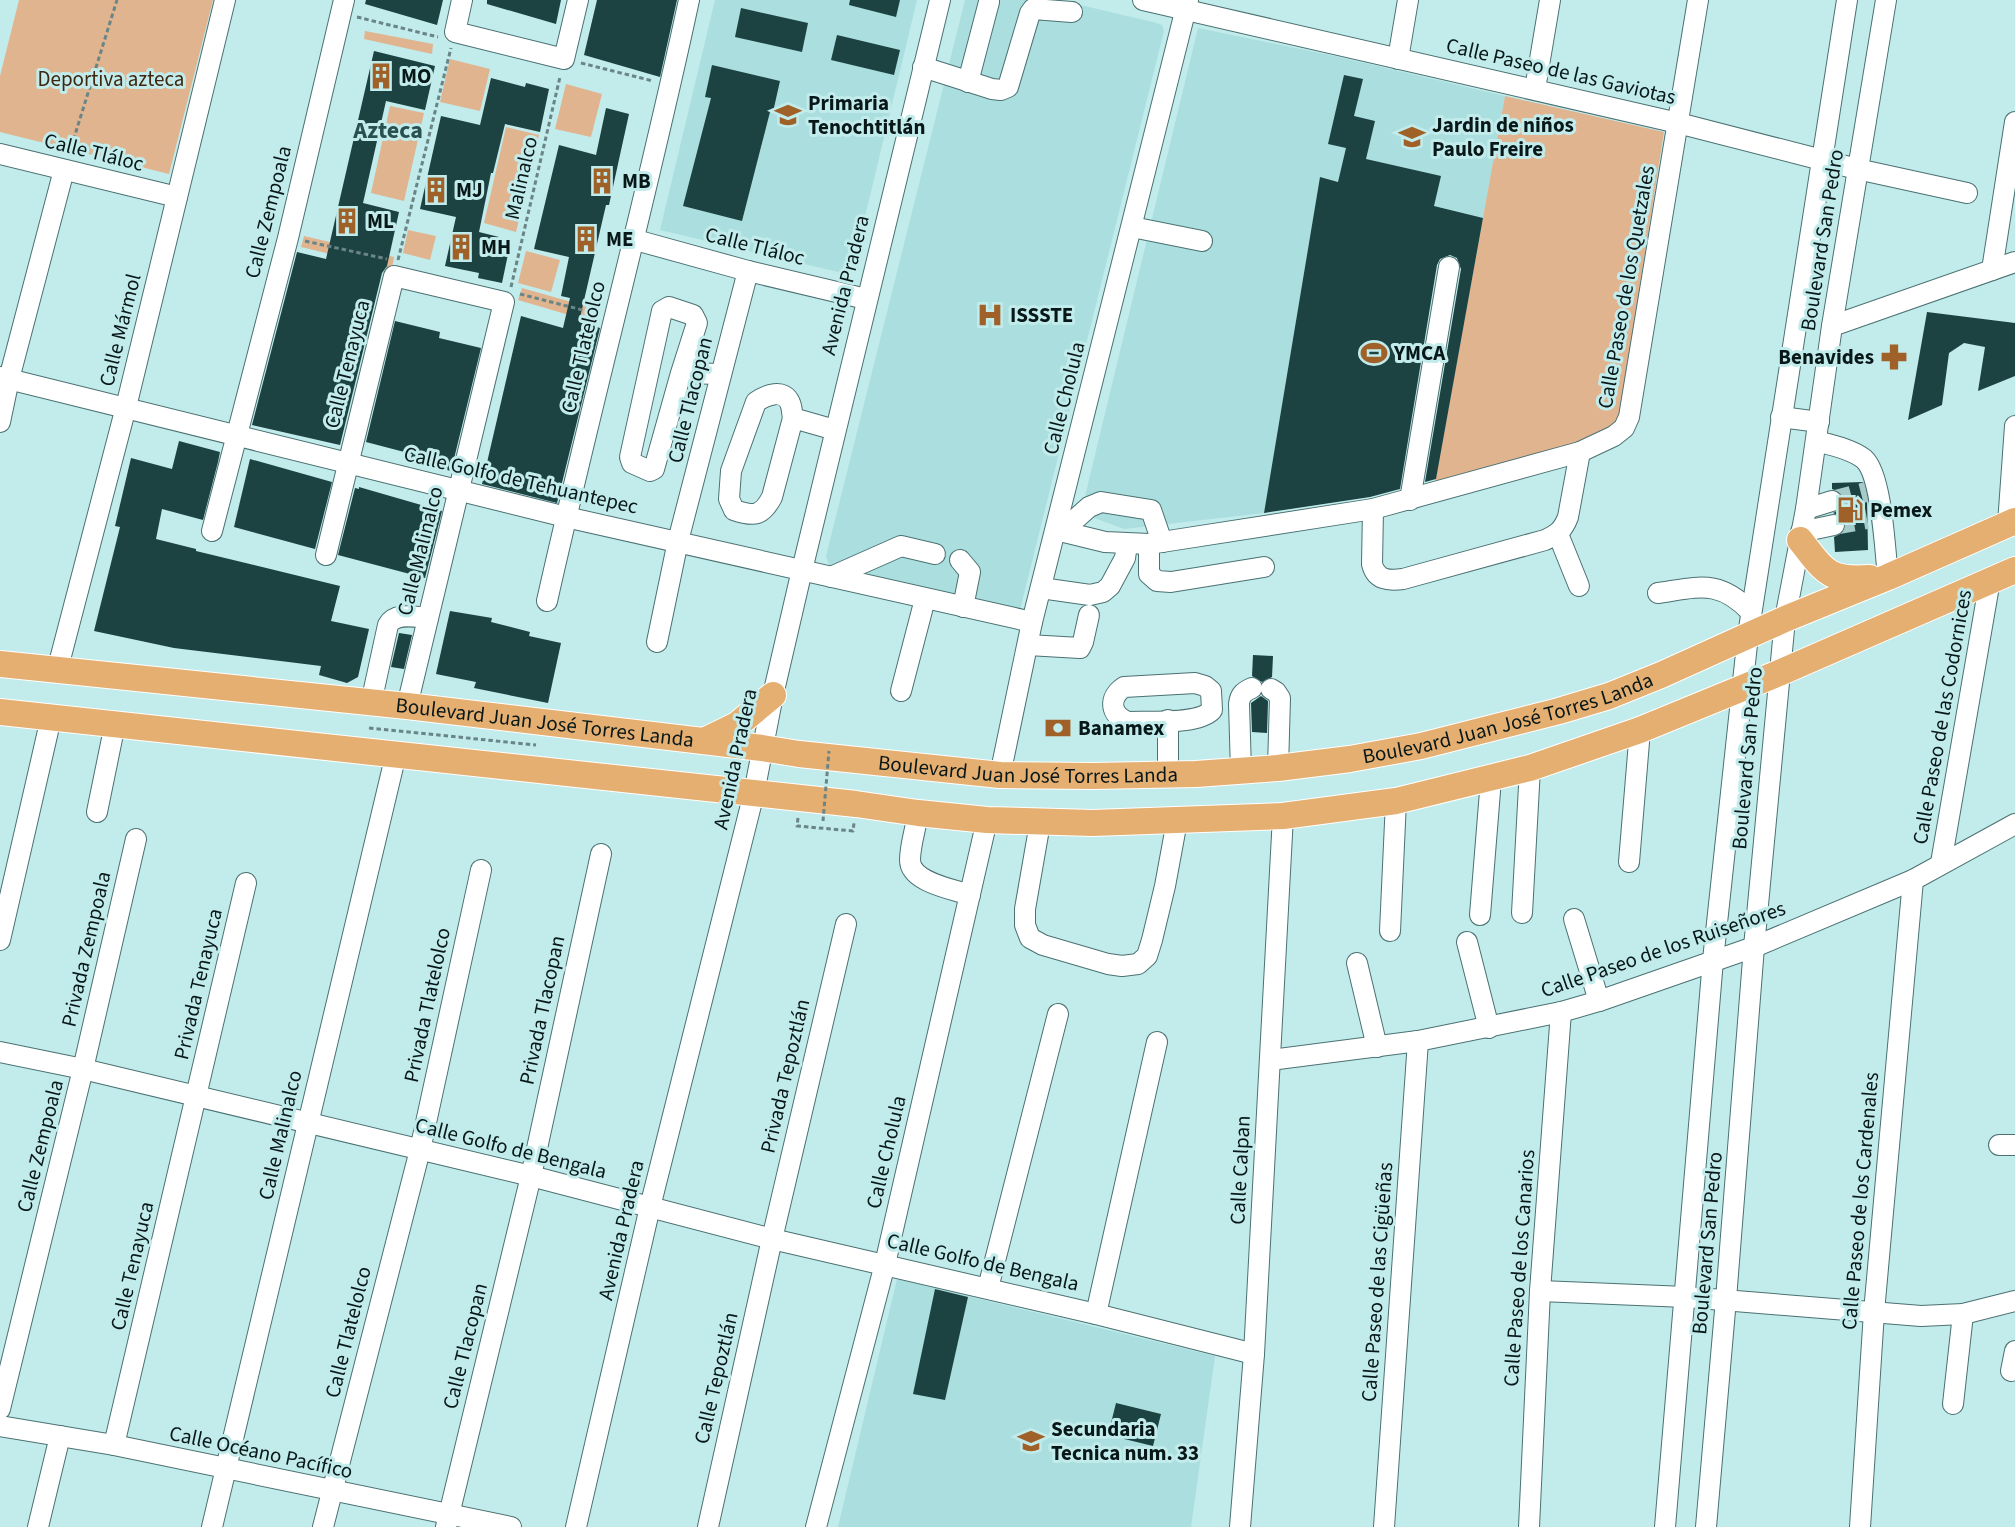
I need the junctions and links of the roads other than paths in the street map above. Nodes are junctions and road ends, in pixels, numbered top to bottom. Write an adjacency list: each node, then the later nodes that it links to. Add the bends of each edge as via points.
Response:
1 (225, 0): 27 (street, Calle Mármol)
2 (462, 0): 3 (street, via 454,36 564,59)
3 (578, 0)
4 (689, 0): 29 (street, Calle Tlatelolco)
5 (940, 0): 17 (street, Avenida Pradera)
6 (1143, 0): 13 (street, Calle Paseo de las Gaviotas)
7 (1408, 0): 16 (street)
8 (1550, 0): 19 (street)
9 (1698, 0): 21 (street, Calle Paseo de los Quetzales)
10 (1847, 0): 23 (street, Boulevard San Pedro)
11 (1886, 0): 24 (street, Boulevard San Pedro)
12 (989, 2): 18 (street)
13 (1187, 5): 16 (street, Calle Paseo de las Gaviotas); 28 (street, Calle Cholula)
14 (342, 7): 48 (street, Calle Zempoala)
15 (1072, 12): 18 (street, via 1033,9 1029,13 1008,87 992,89)
16 (1398, 58): 19 (street, Calle Paseo de las Gaviotas)
17 (923, 67): 18 (street); 36 (street, Avenida Pradera)
18 (968, 82)
19 (1535, 89): 21 (street, Calle Paseo de las Gaviotas)
20 (2015, 122): 35 (street)
21 (1678, 123): 23 (street, Calle Paseo de las Gaviotas); 49 (street, Calle Paseo de los Quetzales, via 1629,417 1614,436)
22 (0, 154): 25 (street, Calle Tláloc)
23 (1821, 159): 24 (street, Calle Paseo de las Gaviotas); 42 (street, Boulevard San Pedro)
24 (1857, 169): 26 (street, Calle Paseo de las Gaviotas); 37 (street, Boulevard San Pedro)
25 (64, 170): 27 (street, Calle Tláloc); 40 (street)
26 (1967, 193)
27 (177, 197): 41 (street, Calle Mármol)
28 (1132, 227): 30 (street); 60 (street, Calle Cholula)
29 (632, 238): 34 (street, Calle Tláloc); 56 (street, Calle Tlatelolco)
30 (1202, 241)
31 (2015, 262): 35 (street)
32 (1449, 267): 52 (street)
33 (395, 269): 50 (street, Calle Tenayuca); 51 (street, Calle Malinalco, via 507,297)
34 (748, 270): 36 (street, Calle Tláloc); 39 (street, Calle Tlacopan)
35 (1992, 270): 37 (street)
36 (866, 298): 46 (street, Avenida Pradera)
37 (1832, 326): 47 (street, Boulevard San Pedro)
38 (681, 373): 38 (street, via 696,323 693,315 669,307 662,311 630,457 632,463 650,471 654,469); 39 (street)
39 (721, 374): 63 (street, Calle Tlacopan)
40 (5, 378): 41 (street, Calle Golfo de Tehuantepec); 44 (street)
41 (126, 407): 48 (street, Calle Golfo de Tehuantepec); 89 (street, Calle Mármol)
42 (1781, 417): 47 (street); 85 (street, Boulevard San Pedro)
43 (793, 418): 43 (street, via 766,508 757,514 734,510 729,499 731,471 756,402 775,394 785,397); 46 (street)
44 (0, 422)
45 (2015, 426): 57 (street)
46 (835, 430): 70 (street, Avenida Pradera)
47 (1817, 431): 55 (street, Boulevard San Pedro); 73 (street, via 1871,468 1874,518)
48 (237, 435): 50 (street, Calle Golfo de Tehuantepec); 59 (street)
49 (1580, 452): 52 (street, Calle Paseo de los Quetzales); 61 (street, via 1568,517)
50 (347, 463): 51 (street, Calle Golfo de Tehuantepec); 67 (street)
51 (459, 491): 56 (street, Calle Golfo de Tehuantepec); 82 (street, Calle Malinalco)
52 (1410, 500): 54 (street, Calle Paseo de los Quetzales)
53 (1833, 501): 55 (street)
54 (1373, 509): 61 (street, via 1372,564 1374,572 1383,579 1403,579); 64 (street, Calle Paseo de los Quetzales)
55 (1806, 509): 62 (street, Boulevard San Pedro)
56 (566, 517): 63 (street, Calle Golfo de Tehuantepec); 79 (street, Calle Tlatelolco)
57 (2012, 522): 73 (main road, Boulevard Juan José Torres Landa)
58 (1834, 525): 62 (street)
59 (212, 531)
60 (1058, 531): 64 (street, via 1101,502 1151,510); 65 (street, Calle Paseo de los Quetzales); 76 (street, Calle Cholula)
61 (1558, 534): 75 (street)
62 (1801, 536): 73 (main road, via 1820,565 1838,578); 83 (street, Boulevard San Pedro)
63 (678, 541): 70 (street, Calle Golfo de Tehuantepec); 86 (street)
64 (1155, 543): 65 (street, Calle Paseo de los Quetzales); 69 (street, via 1149,574 1156,581)
65 (1127, 544): 76 (street, via 1125,558 1103,592 1089,595)
66 (935, 554): 72 (street, via 901,546)
67 (326, 555)
68 (960, 560): 80 (street, via 970,572)
69 (1264, 567)
70 (802, 570): 72 (street, Calle Golfo de Tehuantepec); 93 (street, Avenida Pradera)
71 (2015, 570): 74 (main road, Boulevard Juan José Torres Landa)
72 (831, 577): 78 (street, Calle Golfo de Tehuantepec)
73 (1888, 577): 83 (main road, Boulevard Juan José Torres Landa)
74 (1990, 580): 90 (main road, Boulevard Juan José Torres Landa); 122 (street, Calle Paseo de las Codornices)
75 (1579, 586)
76 (1041, 588): 84 (street, Calle Cholula)
77 (1658, 593): 85 (street, via 1703,586 1736,596)
78 (925, 599): 80 (street, Calle Golfo de Tehuantepec); 92 (street)
79 (547, 601)
80 (963, 607): 84 (street, Calle Golfo de Tehuantepec)
81 (1089, 615): 87 (street, via 1080,648)
82 (428, 618): 94 (street, via 390,620); 95 (street, Calle Malinalco)
83 (1785, 619): 85 (main road, Boulevard Juan José Torres Landa); 90 (street, Boulevard San Pedro)
84 (1032, 622): 87 (street, Calle Cholula)
85 (1750, 624): 91 (street, Boulevard San Pedro); 104 (main road, Boulevard Juan José Torres Landa, via 1661,675 1609,696 1421,746)
86 (657, 642)
87 (1028, 645): 108 (street, Calle Cholula)
88 (0, 664): 89 (main road, Boulevard Juan José Torres Landa)
89 (57, 671): 94 (main road, Boulevard Juan José Torres Landa)
90 (1779, 673): 91 (main road, Boulevard Juan José Torres Landa); 134 (street, Boulevard San Pedro)
91 (1743, 687): 100 (main road, Boulevard Juan José Torres Landa); 135 (street, Boulevard San Pedro)
92 (900, 691)
93 (773, 695): 101 (main road, via 737,725); 102 (street, Avenida Pradera)
94 (371, 703): 95 (main road, Boulevard Juan José Torres Landa)
95 (406, 706): 101 (main road, Boulevard Juan José Torres Landa)
96 (0, 712): 97 (main road, Boulevard Juan José Torres Landa)
97 (51, 718): 99 (main road, Boulevard Juan José Torres Landa); 132 (street)
98 (1168, 720): 107 (street)
99 (115, 724): 103 (main road, Boulevard Juan José Torres Landa); 112 (street)
100 (1640, 730): 105 (main road, Boulevard Juan José Torres Landa); 121 (street)
101 (703, 741): 102 (main road, Boulevard Juan José Torres Landa)
102 (762, 748): 108 (main road, Boulevard Juan José Torres Landa); 110 (street, Avenida Pradera)
103 (396, 754): 110 (main road, Boulevard Juan José Torres Landa); 148 (street, Calle Malinalco)
104 (1278, 768): 106 (main road, Boulevard Juan José Torres Landa); 106 (street, via 1280,698 1276,692 1261,689 1244,691 1240,696)
105 (1530, 768): 109 (main road, Boulevard Juan José Torres Landa); 127 (street)
106 (1241, 771): 107 (main road, Boulevard Juan José Torres Landa)
107 (1168, 774): 108 (main road, Boulevard Juan José Torres Landa)
108 (1000, 775)
109 (1491, 779): 111 (main road, Boulevard Juan José Torres Landa); 128 (street)
110 (754, 793): 113 (main road, Boulevard Juan José Torres Landa); 151 (street, Avenida Pradera)
111 (1396, 801): 114 (main road, Boulevard Juan José Torres Landa); 131 (street)
112 (97, 812)
113 (918, 813): 115 (main road, Boulevard Juan José Torres Landa); 126 (street, via 911,867 919,877)
114 (1283, 816): 116 (main road, Boulevard Juan José Torres Landa); 145 (street, Calle Calpan)
115 (987, 820): 117 (main road, Boulevard Juan José Torres Landa); 126 (street, Calle Cholula)
116 (1177, 821): 117 (main road, Boulevard Juan José Torres Landa); 117 (street, via 1147,956 1138,964 1122,966 1029,938 1025,909)
117 (1040, 823)
118 (2015, 824): 122 (street, Calle Paseo de los Ruiseñores)
119 (136, 839): 146 (street, Privada Zempoala)
120 (601, 854): 150 (street, Privada Tlacopan)
121 (1629, 862)
122 (1941, 863): 124 (street, Calle Paseo de los Ruiseñores)
123 (481, 870): 149 (street, Privada Tlatelolco)
124 (1913, 880): 134 (street, Calle Paseo de los Ruiseñores); 159 (street, Calle Paseo de los Cardenales)
125 (246, 883): 147 (street, Privada Tenayuca)
126 (970, 895): 153 (street, Calle Cholula)
127 (1522, 913)
128 (1480, 915)
129 (1574, 919): 137 (street)
130 (846, 924): 152 (street, Privada Tepoztlán)
131 (1390, 931)
132 (0, 940)
133 (1467, 942): 140 (street)
134 (1754, 947): 135 (street, Calle Paseo de los Ruiseñores); 157 (street, Boulevard San Pedro)
135 (1713, 960): 137 (street, Calle Paseo de los Ruiseñores); 156 (street, Boulevard San Pedro)
136 (1358, 963): 143 (street)
137 (1599, 1001): 138 (street, Calle Paseo de los Ruiseñores)
138 (1561, 1012): 140 (street, Calle Paseo de los Ruiseñores); 155 (street, Calle Paseo de los Canarios)
139 (1058, 1014): 154 (street)
140 (1489, 1028): 141 (street, Calle Paseo de los Ruiseñores)
141 (1418, 1041): 143 (street, Calle Paseo de los Ruiseñores); 179 (street, Calle Paseo de las Cigüeñas)
142 (1156, 1042): 160 (street)
143 (1377, 1047): 145 (street, Calle Paseo de los Ruiseñores)
144 (0, 1052): 146 (street, Calle Golfo de Bengala)
145 (1270, 1060): 162 (street, Calle Calpan)
146 (83, 1070): 147 (street, Calle Golfo de Bengala); 164 (street, Calle Zempoala)
147 (197, 1097): 148 (street, Calle Golfo de Bengala); 167 (street, Calle Tenayuca)
148 (308, 1122): 149 (street, Calle Golfo de Bengala); 168 (street, Calle Malinalco)
149 (420, 1150): 150 (street, Calle Golfo de Bengala); 169 (street, Calle Tlatelolco)
150 (531, 1176): 151 (street, Calle Golfo de Bengala); 170 (street, Calle Tlacopan)
151 (650, 1207): 152 (street, Calle Golfo de Bengala); 175 (street, Avenida Pradera)
152 (772, 1239): 153 (street, Calle Golfo de Bengala); 176 (street, Calle Tepoztlán)
153 (885, 1264): 154 (street, Calle Golfo de Bengala); 177 (street, Calle Cholula)
154 (988, 1288): 160 (street, Calle Golfo de Bengala)
155 (1540, 1291): 156 (street); 180 (street, Calle Paseo de los Canarios)
156 (1686, 1297): 157 (street); 181 (street, Boulevard San Pedro)
157 (1726, 1299): 159 (street); 182 (street, Boulevard San Pedro)
158 (2015, 1301): 161 (street)
159 (1874, 1312): 161 (street); 183 (street, Calle Paseo de los Cardenales)
160 (1096, 1314): 162 (street, Calle Golfo de Bengala)
161 (1963, 1314): 163 (street)
162 (1254, 1354): 178 (street, Calle Calpan)
163 (1953, 1404)
164 (0, 1409)
165 (0, 1426): 166 (street, Calle Océano Pacífico)
166 (60, 1436): 167 (street, Calle Océano Pacífico); 171 (street)
167 (114, 1445): 168 (street, Calle Océano Pacífico)
168 (227, 1468): 169 (street, Calle Océano Pacífico); 172 (street, Calle Malinalco)
169 (332, 1492): 170 (street, Calle Océano Pacífico); 173 (street, Calle Tlatelolco)
170 (447, 1521): 174 (street, Calle Océano Pacífico)
171 (38, 1527)
172 (212, 1527)
173 (324, 1527)
174 (511, 1527)
175 (576, 1527)
176 (708, 1527)
177 (816, 1527)
178 (1240, 1527)
179 (1384, 1527)
180 (1529, 1527)
181 (1665, 1527)
182 (1706, 1527)
183 (1860, 1527)

